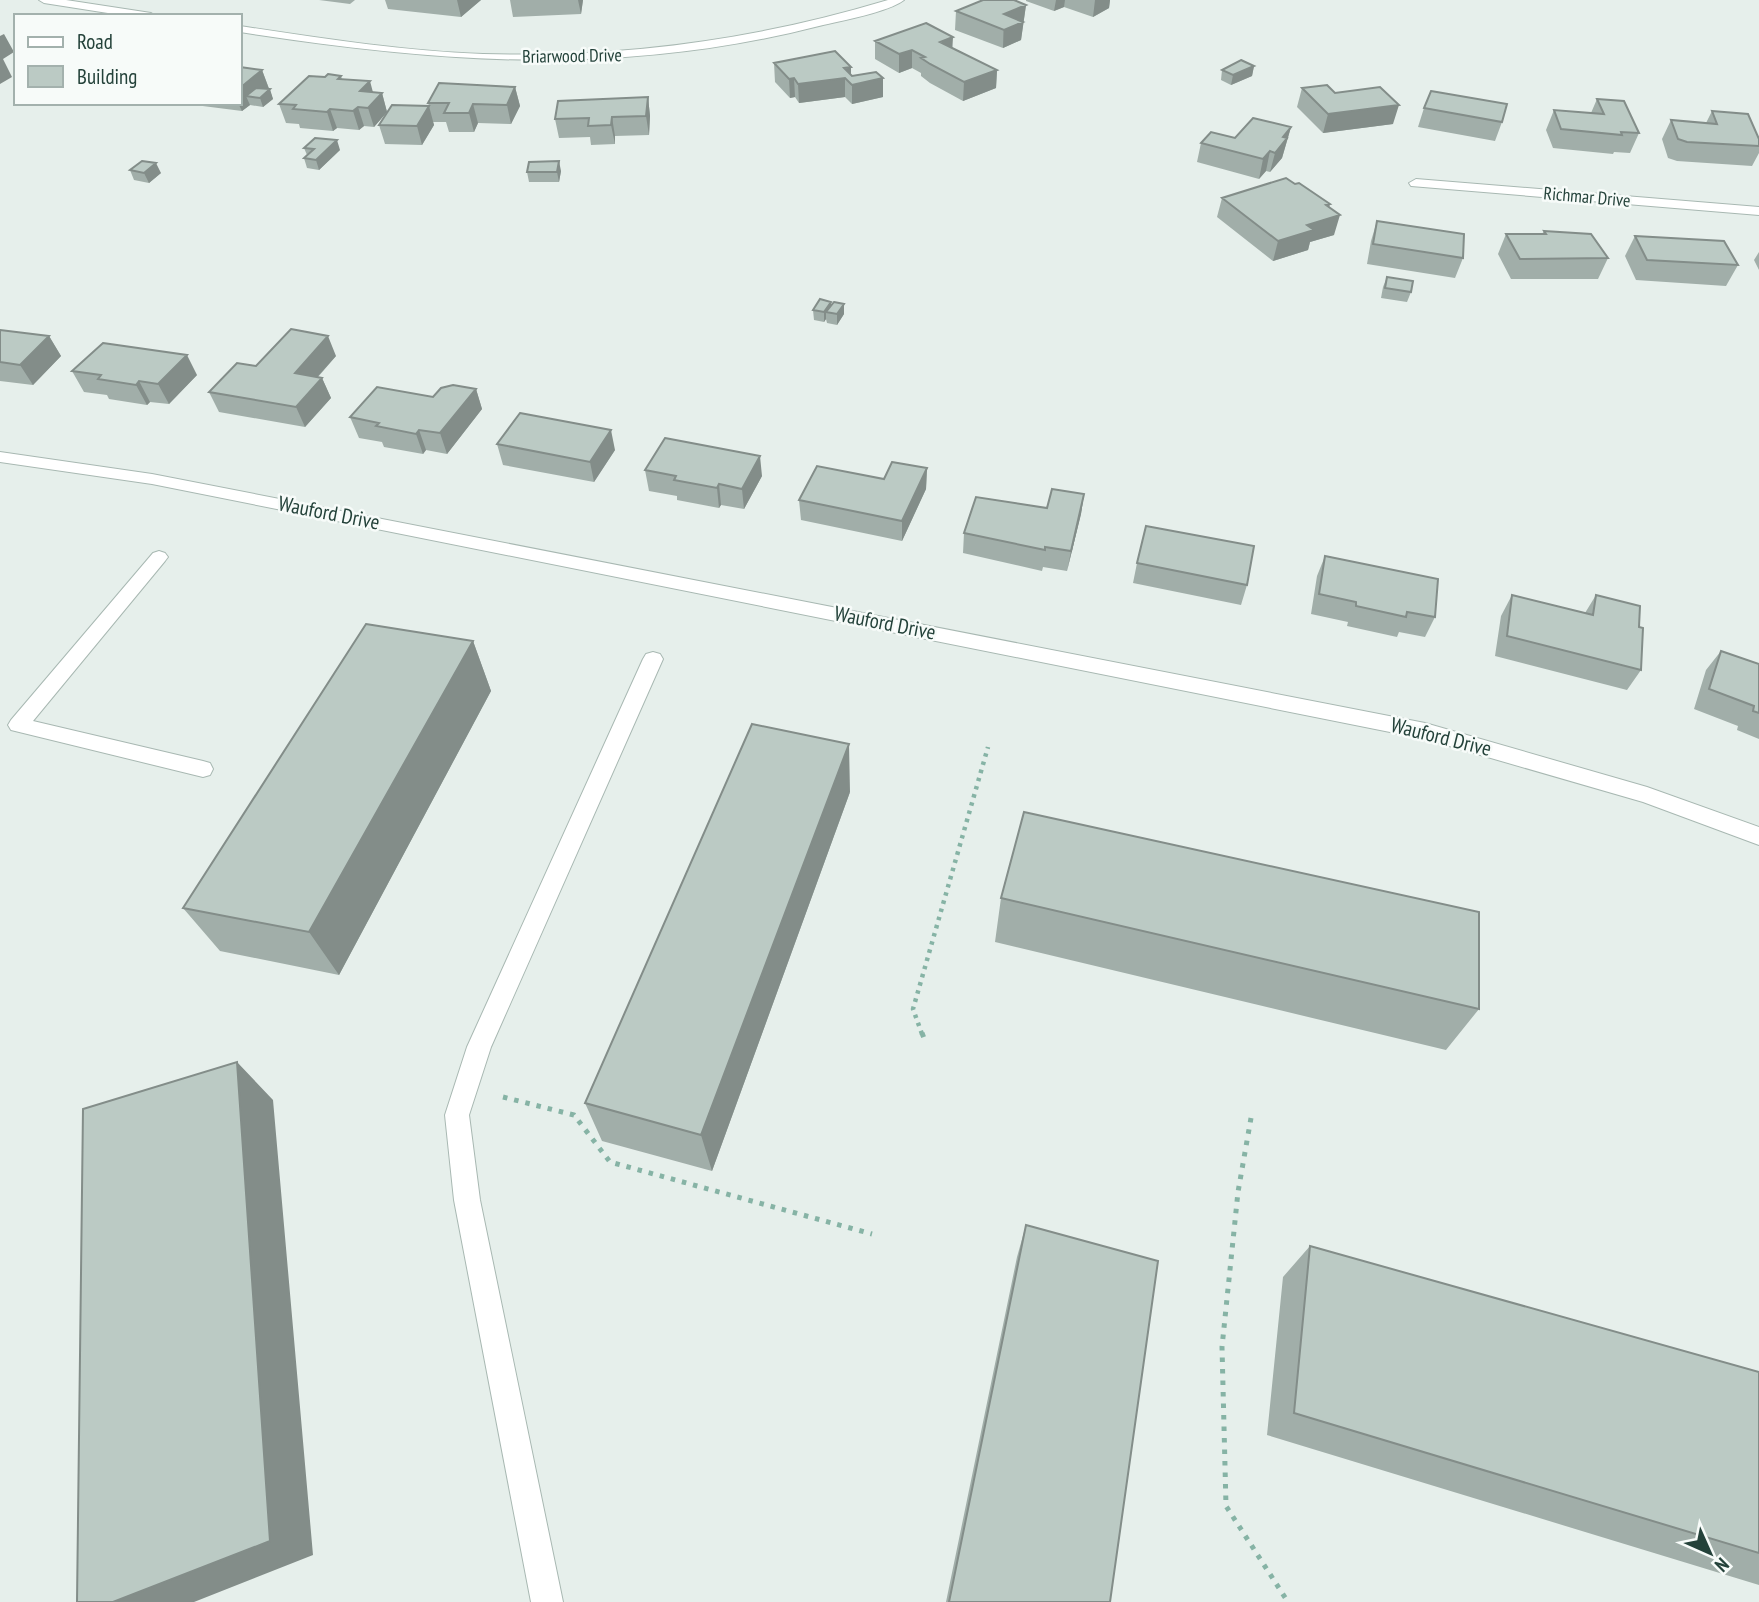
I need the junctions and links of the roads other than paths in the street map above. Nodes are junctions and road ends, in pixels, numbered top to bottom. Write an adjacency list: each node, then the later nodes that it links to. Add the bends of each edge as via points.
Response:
1 (44, 0): 3 (street)
2 (899, 0): 4 (street, Briarwood Drive, via 747,38 591,57 481,57)
3 (138, 14)
4 (242, 29)
5 (1416, 183): 6 (street, Richmar Drive)
6 (1759, 211)
7 (0, 457): 11 (street, Wauford Drive, via 165,481 1424,730 1647,795)
8 (159, 557): 10 (street, via 18,725)
9 (653, 659): 12 (street, via 479,1046 457,1115 467,1200)
10 (203, 769)
11 (1759, 836)
12 (547, 1602)

